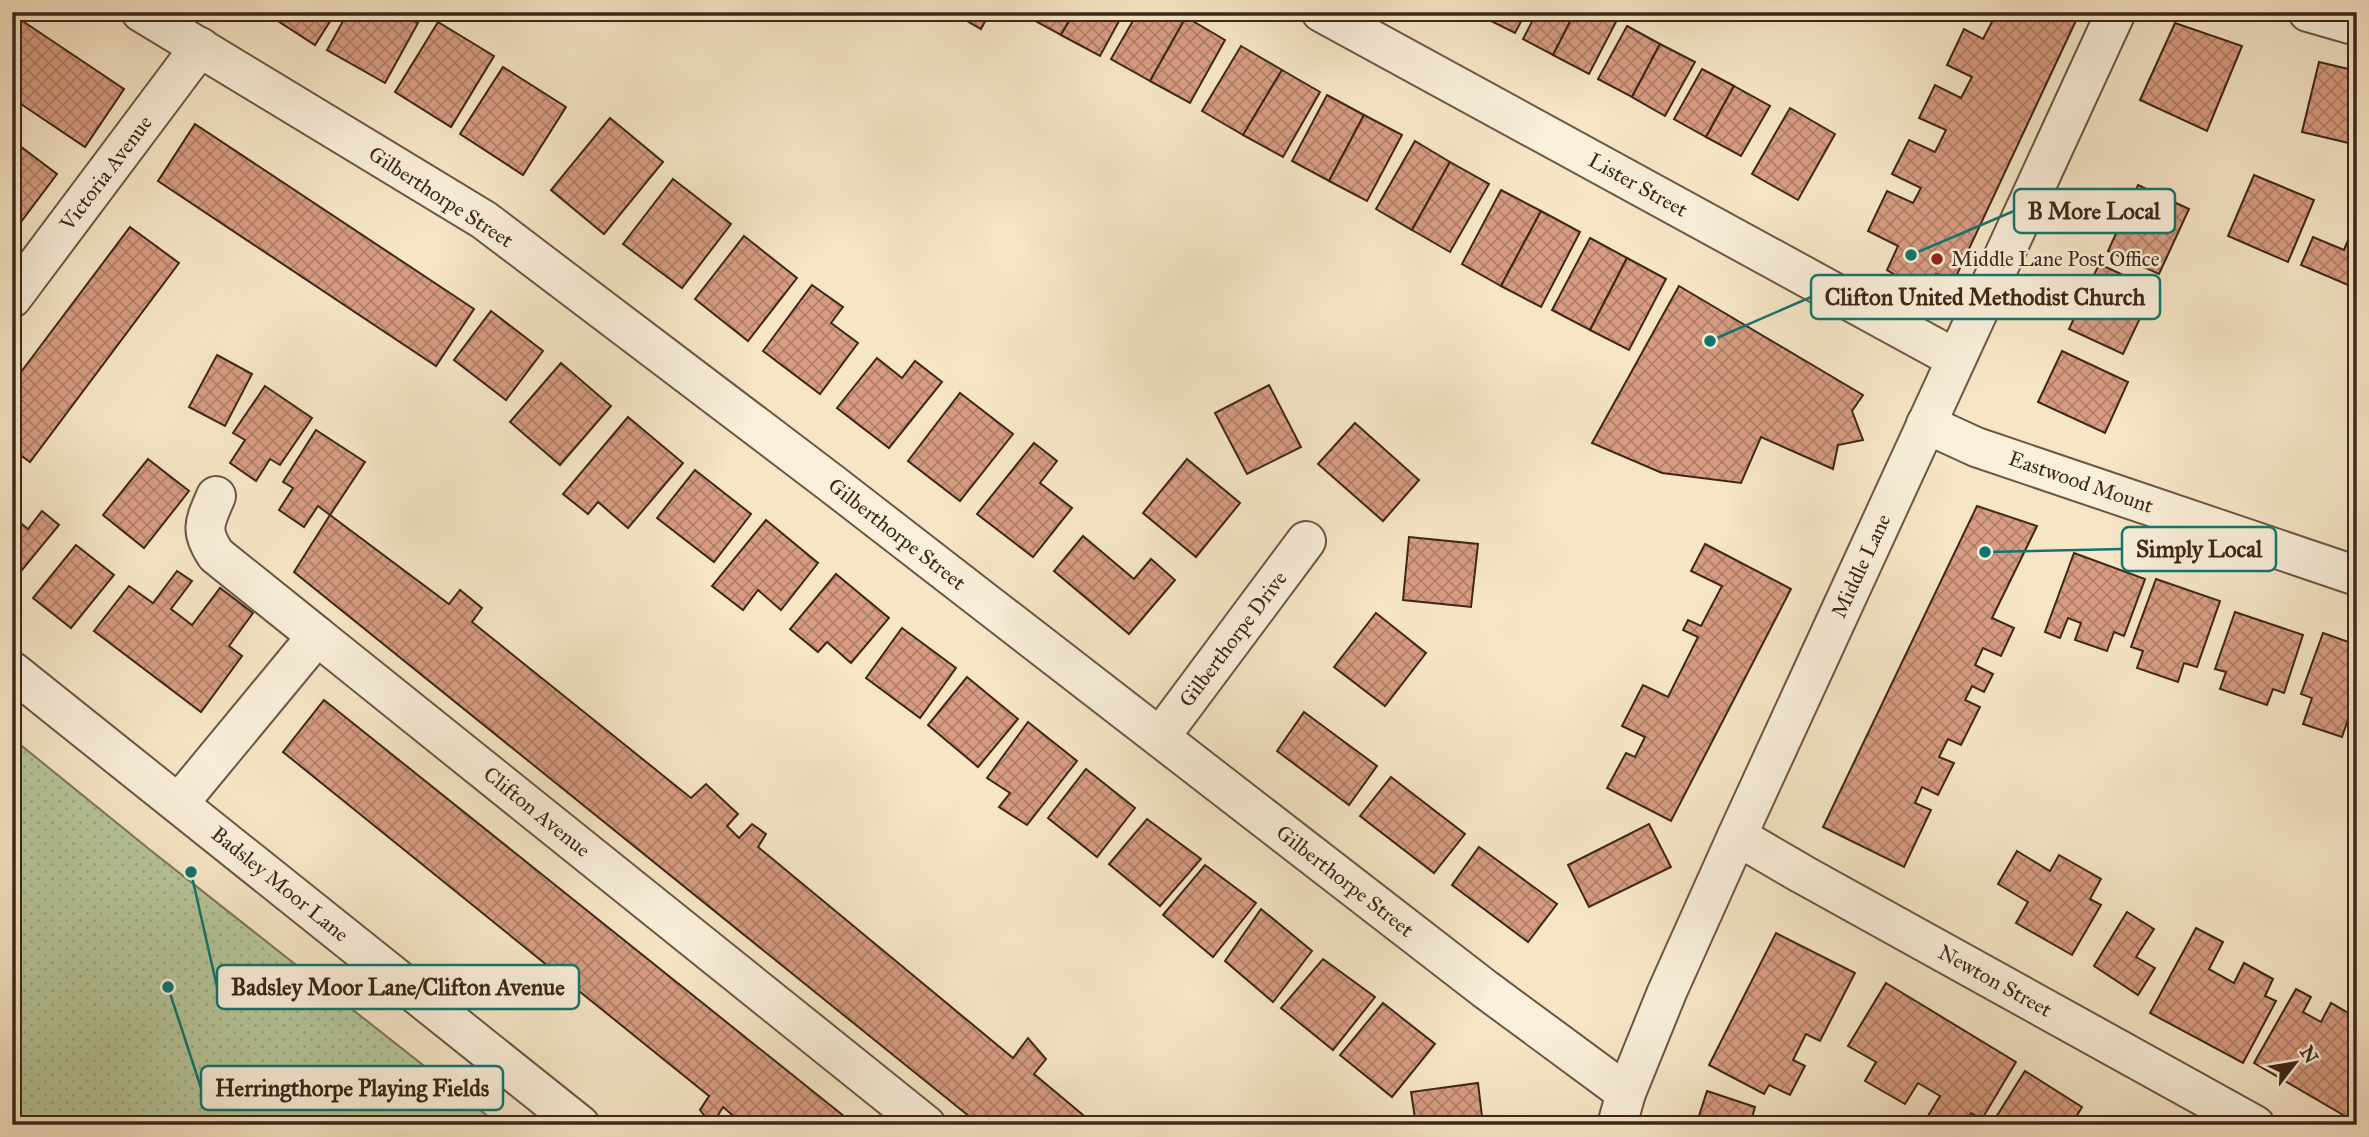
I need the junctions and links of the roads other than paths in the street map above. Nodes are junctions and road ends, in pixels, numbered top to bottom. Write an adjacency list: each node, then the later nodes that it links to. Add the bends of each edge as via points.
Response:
1 (141, 12): 6 (street, Gilberthorpe Street)
2 (1321, 12): 8 (street, Lister Street)
3 (2116, 12): 8 (street, Middle Lane)
4 (2308, 12): 5 (street)
5 (2357, 26)
6 (200, 47): 7 (street, Victoria Avenue); 15 (street, Gilberthorpe Street, via 484,220)
7 (12, 298)
8 (1956, 359): 9 (street, Middle Lane)
9 (1926, 424): 12 (street, Eastwood Mount, via 1976,447); 17 (street, Middle Lane)
10 (216, 496): 13 (street, Clifton Avenue, via 203,527 216,555)
11 (1306, 541): 15 (street, Gilberthorpe Drive)
12 (2357, 576)
13 (317, 635): 16 (street); 20 (street, Clifton Avenue)
14 (12, 671): 16 (street, Badsley Moor Lane)
15 (1160, 737): 18 (street, Gilberthorpe Street, via 1485,989)
16 (178, 803): 19 (street, Badsley Moor Lane)
17 (1737, 836): 18 (street, Middle Lane); 21 (street, Newton Street)
18 (1622, 1109)
19 (580, 1125)
20 (926, 1125)
21 (2255, 1125)

